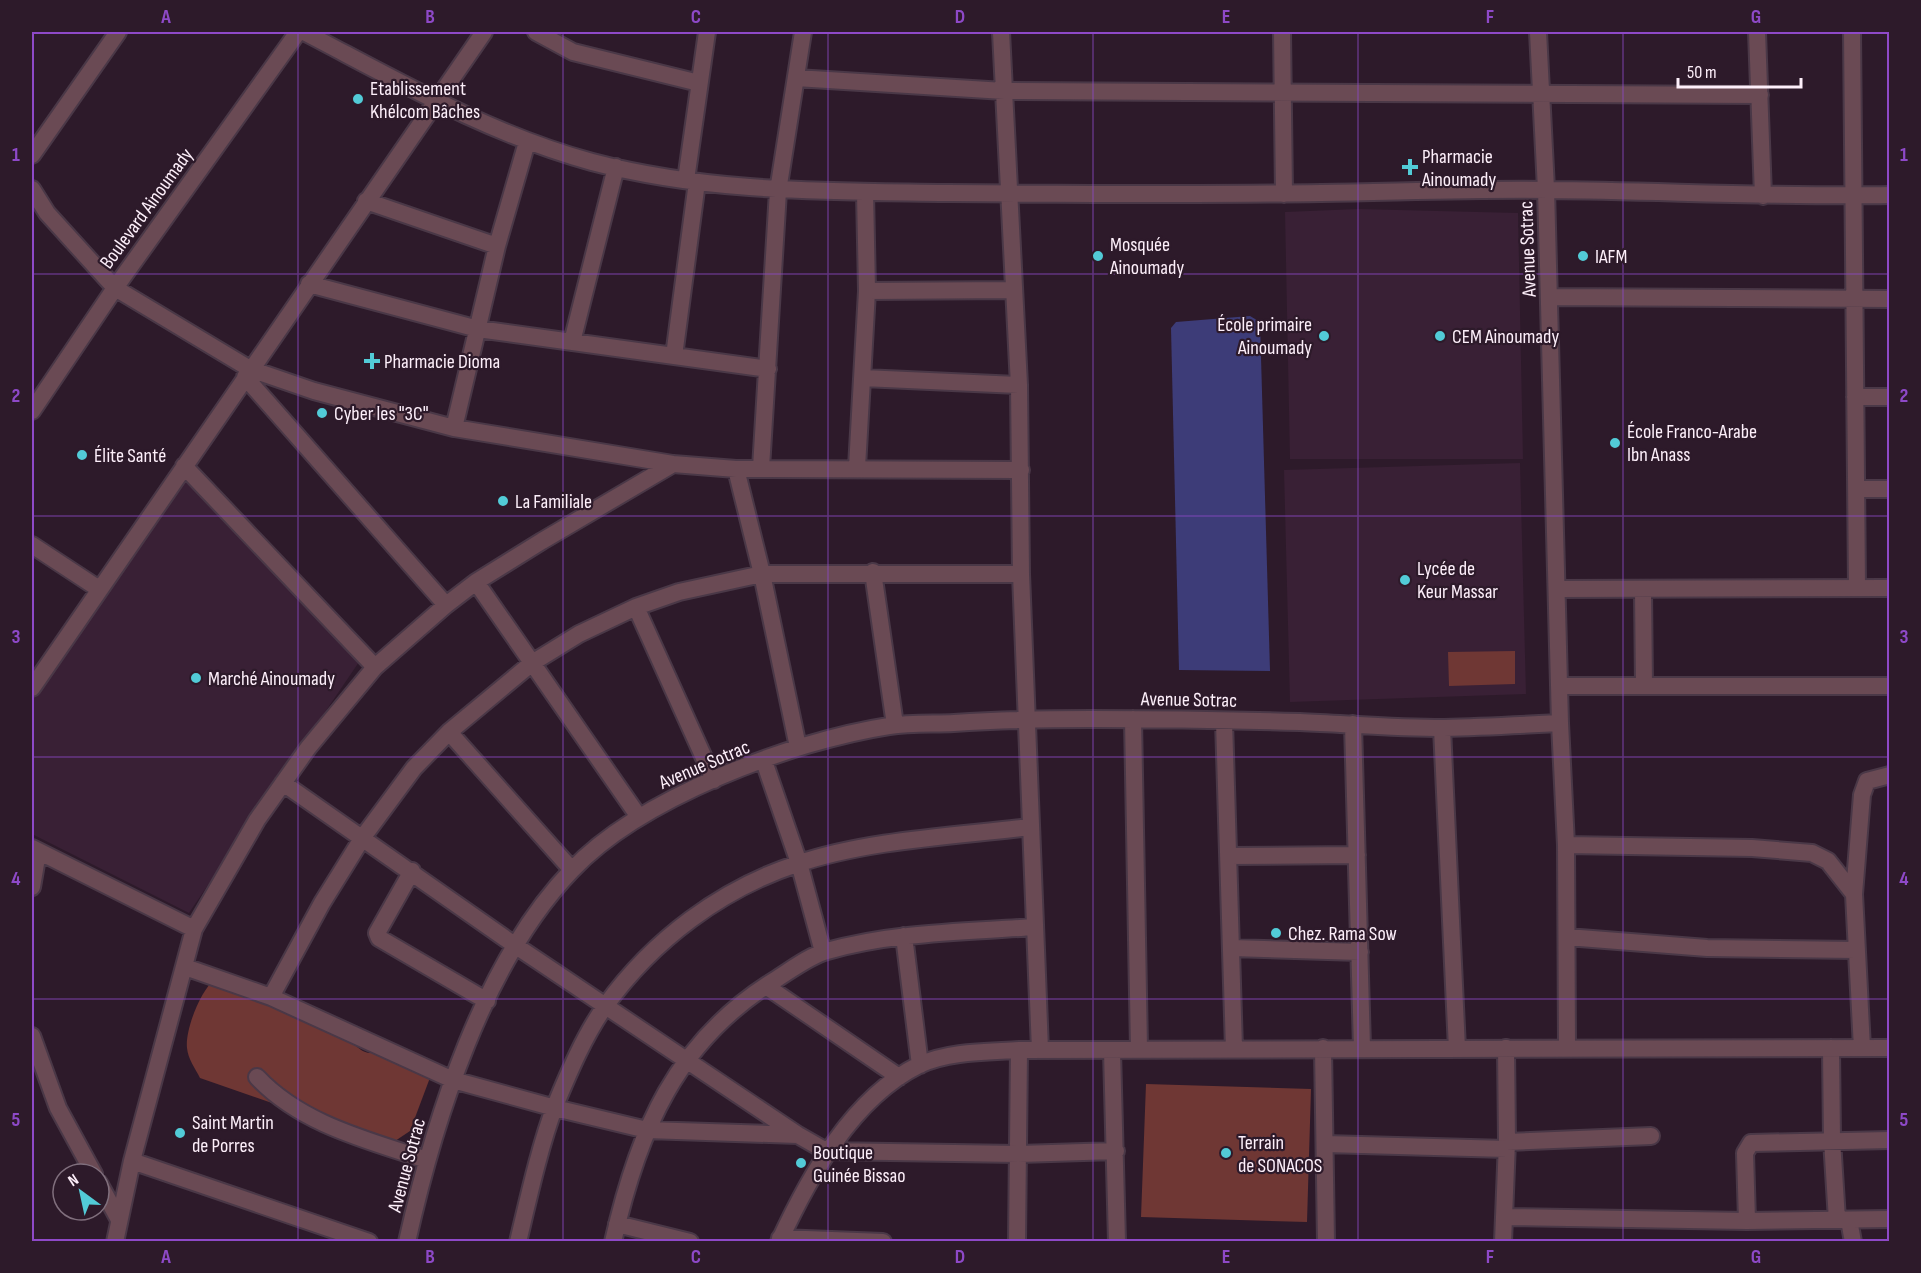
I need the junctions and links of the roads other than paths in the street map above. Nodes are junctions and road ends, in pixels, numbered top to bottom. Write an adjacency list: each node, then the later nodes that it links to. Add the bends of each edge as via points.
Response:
1 (118, 32): 21 (street)
2 (298, 32): 36 (street, Boulevard Ainoumady)
3 (304, 32): 19 (street)
4 (484, 32): 19 (street)
5 (536, 32): 14 (street, via 573,52)
6 (707, 32): 14 (street)
7 (803, 32): 13 (street)
8 (1001, 32): 15 (street)
9 (1282, 32): 17 (street)
10 (1538, 32): 16 (street, Avenue Sotrac)
11 (1757, 32): 18 (street)
12 (1852, 32): 32 (street)
13 (796, 78): 15 (street); 26 (street)
14 (699, 83): 23 (street)
15 (1004, 91): 17 (street); 28 (street)
16 (1540, 93): 17 (street); 18 (street); 25 (street, Avenue Sotrac)
17 (1282, 94): 29 (street)
18 (1760, 94): 31 (street)
19 (435, 100): 20 (street); 33 (street)
20 (527, 142): 22 (street); 34 (street)
21 (32, 155)
22 (616, 167): 23 (street); 43 (street)
23 (692, 181): 26 (street); 44 (street)
24 (32, 189): 36 (street, via 47,213)
25 (1546, 189): 29 (street); 31 (street); 39 (street, Avenue Sotrac)
26 (778, 191): 27 (street); 45 (street)
27 (865, 192): 28 (street); 37 (street)
28 (1009, 194): 29 (street); 38 (street)
29 (1284, 194)
30 (1890, 195): 32 (street)
31 (1763, 196): 32 (street)
32 (1853, 196): 40 (street)
33 (366, 201): 34 (street); 35 (street)
34 (497, 246): 42 (street)
35 (309, 284): 42 (street); 46 (street)
36 (115, 288): 46 (street); 51 (street, Boulevard Ainoumady)
37 (867, 291): 38 (street); 47 (street)
38 (1012, 291): 48 (street)
39 (1549, 297): 40 (street); 69 (street, Avenue Sotrac)
40 (1854, 299): 41 (street); 49 (street)
41 (1890, 299)
42 (478, 329): 43 (street); 52 (street)
43 (572, 342): 44 (street)
44 (674, 356): 45 (street)
45 (768, 369): 57 (street)
46 (248, 373): 52 (street); 54 (street); 71 (street)
47 (863, 378): 48 (street); 55 (street)
48 (1019, 385): 58 (street)
49 (1855, 397): 50 (street); 59 (street)
50 (1890, 397)
51 (32, 411)
52 (454, 428): 53 (street)
53 (673, 464): 56 (street); 65 (street)
54 (184, 466): 68 (street); 74 (street)
55 (857, 467): 57 (street); 58 (street)
56 (736, 468): 57 (street); 63 (street)
57 (762, 468)
58 (1021, 470): 64 (street)
59 (1856, 489): 60 (street); 66 (street)
60 (1890, 489)
61 (32, 545): 68 (street)
62 (873, 572): 63 (street); 64 (street); 84 (street)
63 (762, 574): 72 (street, via 679,592); 87 (street)
64 (1021, 574): 79 (street)
65 (476, 582): 71 (street); 73 (street)
66 (1857, 588): 67 (street); 70 (street)
67 (1890, 588)
68 (99, 589): 78 (street)
69 (1557, 590): 70 (street); 75 (street, Avenue Sotrac)
70 (1643, 591): 76 (street)
71 (446, 604): 74 (street)
72 (636, 607): 73 (street, via 579,634); 90 (street)
73 (532, 663): 86 (street); 92 (street)
74 (375, 667): 91 (street, via 334,713)
75 (1560, 686): 76 (street); 82 (street, Avenue Sotrac)
76 (1644, 686): 77 (street)
77 (1890, 686)
78 (32, 688)
79 (1026, 719): 80 (street, Avenue Sotrac); 84 (street, Avenue Sotrac); 93 (street)
80 (1133, 719): 81 (street, Avenue Sotrac); 126 (street)
81 (1224, 721): 83 (street, Avenue Sotrac); 98 (street)
82 (1560, 723): 85 (street, Avenue Sotrac); 95 (street)
83 (1353, 724): 85 (street, Avenue Sotrac); 97 (street)
84 (895, 725): 87 (street, Avenue Sotrac)
85 (1442, 728): 128 (street)
86 (449, 732): 94 (street, via 414,768); 100 (street)
87 (798, 747): 88 (street, Avenue Sotrac)
88 (764, 761): 90 (street, Avenue Sotrac); 99 (street)
89 (1890, 775): 103 (street, via 1872,777 1863,786)
90 (714, 780): 92 (street, Avenue Sotrac)
91 (283, 783): 94 (street); 105 (street)
92 (639, 817): 100 (street, Avenue Sotrac)
93 (1030, 827): 99 (street, via 913,840); 104 (street)
94 (363, 837): 101 (street); 115 (street)
95 (1566, 845): 103 (street, via 1752,848 1812,853 1828,861); 107 (street)
96 (35, 850): 102 (street); 105 (street)
97 (1357, 855): 98 (street); 112 (street)
98 (1228, 856): 109 (street)
99 (799, 863): 111 (street); 117 (street, via 757,880 698,914 671,935)
100 (572, 870): 108 (street, Avenue Sotrac, via 547,898)
101 (412, 872): 108 (street); 116 (street, via 377,933 379,938)
102 (32, 887)
103 (1854, 894): 110 (street)
104 (1034, 927): 106 (street); 130 (street)
105 (194, 929): 113 (street)
106 (904, 936): 111 (street); 133 (street)
107 (1567, 937): 110 (street, via 1707,948); 122 (street)
108 (516, 946): 116 (street, Avenue Sotrac); 117 (street)
109 (1232, 948): 112 (street); 127 (street)
110 (1856, 950): 124 (street)
111 (823, 952): 114 (street)
112 (1360, 952): 121 (street)
113 (185, 967): 115 (street); 149 (street)
114 (766, 986): 132 (street, via 721,1019); 135 (street)
115 (271, 997): 136 (street)
116 (487, 1001): 136 (street, Avenue Sotrac)
117 (606, 1005): 132 (street); 137 (street)
118 (32, 1036): 150 (street, via 58,1108)
119 (1506, 1047): 122 (street); 128 (street); 144 (street)
120 (1323, 1048): 121 (street); 127 (street); 143 (street)
121 (1362, 1048): 128 (street)
122 (1567, 1048): 123 (street)
123 (1832, 1048): 124 (street); 141 (street)
124 (1862, 1048): 125 (street)
125 (1890, 1048)
126 (1139, 1049): 127 (street); 131 (street)
127 (1234, 1049)
128 (1457, 1049)
129 (1019, 1050): 130 (street); 133 (street, via 959,1055); 147 (street)
130 (1040, 1050): 131 (street)
131 (1112, 1051): 146 (street)
132 (686, 1058): 138 (street); 139 (street)
133 (920, 1065): 135 (street)
134 (256, 1077): 148 (street, via 277,1098 314,1120)
135 (899, 1077): 145 (street)
136 (453, 1080): 137 (street); 148 (street, Avenue Sotrac)
137 (555, 1108): 138 (street); 162 (street)
138 (647, 1130): 139 (street); 157 (street)
139 (798, 1135): 145 (street)
140 (1650, 1136): 144 (street)
141 (1832, 1140): 142 (street); 155 (street); 156 (street, via 1751,1143 1745,1153)
142 (1890, 1140)
143 (1325, 1144): 144 (street); 168 (street)
144 (1507, 1146): 152 (street)
145 (826, 1151): 147 (street); 158 (street)
146 (1116, 1151): 147 (street); 167 (street)
147 (1018, 1154): 166 (street)
148 (427, 1160): 161 (street, Avenue Sotrac)
149 (132, 1161): 153 (street); 160 (street)
150 (87, 1162)
151 (111, 1205): 153 (street)
152 (1505, 1217): 156 (street); 169 (street)
153 (118, 1218): 159 (street)
154 (1890, 1219): 155 (street)
155 (1843, 1220): 156 (street); 170 (street)
156 (1748, 1221)
157 (617, 1224): 163 (street); 164 (street)
158 (779, 1240): 165 (street)
159 (115, 1242)
160 (369, 1242)
161 (408, 1242)
162 (518, 1242)
163 (613, 1242)
164 (690, 1242)
165 (883, 1242)
166 (1017, 1242)
167 (1117, 1242)
168 (1326, 1242)
169 (1503, 1242)
170 (1853, 1242)

